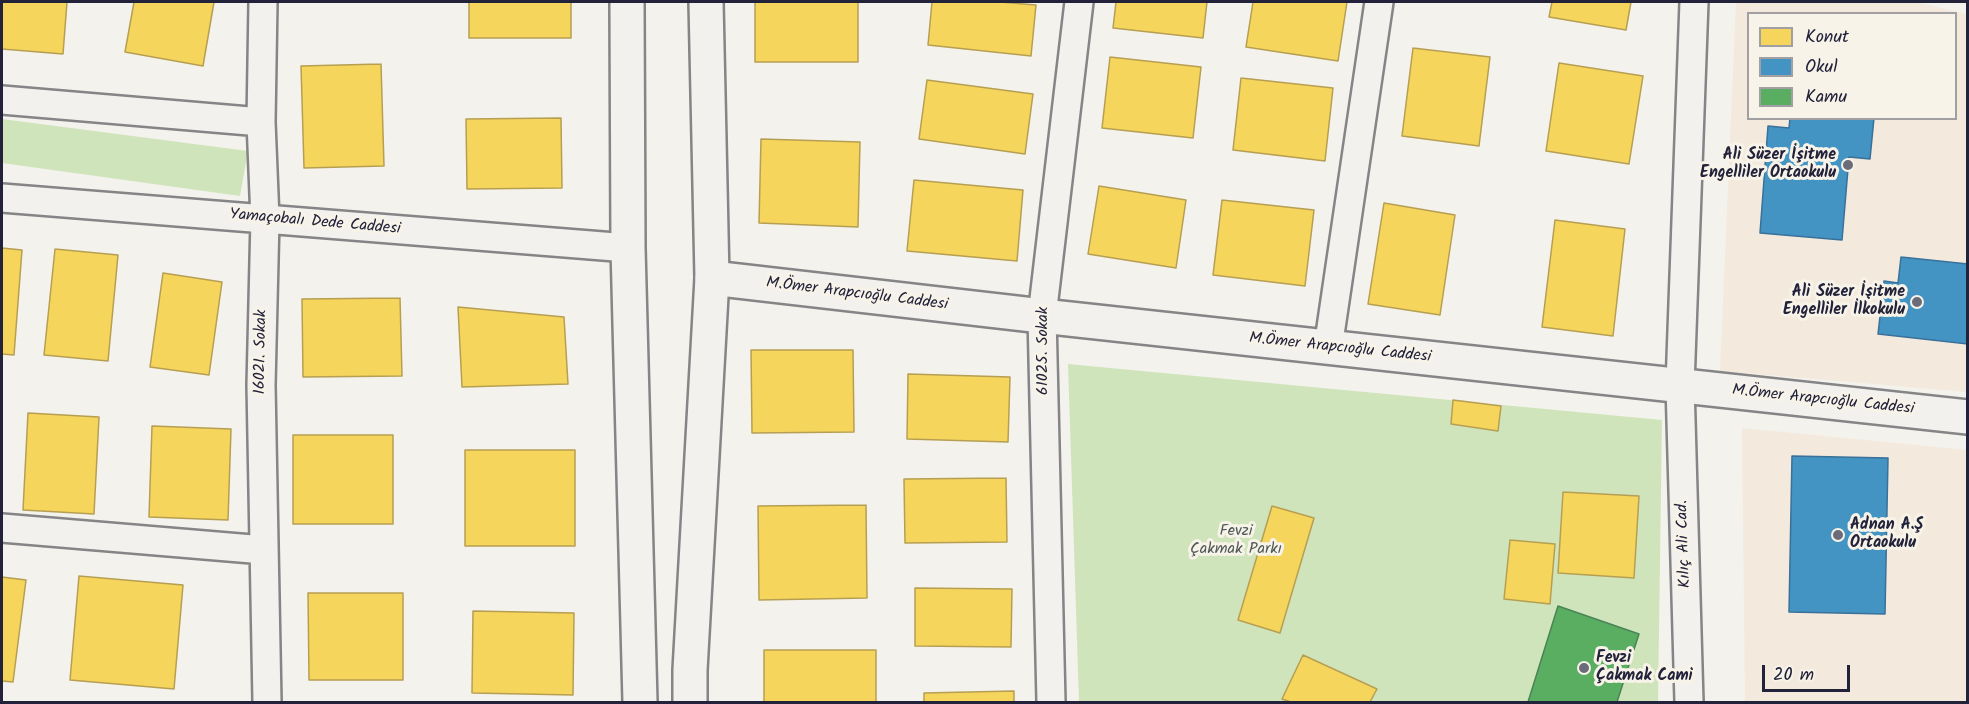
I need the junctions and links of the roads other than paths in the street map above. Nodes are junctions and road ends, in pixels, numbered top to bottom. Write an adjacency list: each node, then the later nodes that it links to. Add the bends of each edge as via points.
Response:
1 (263, 2): 8 (street, 16021. Sokak)
2 (627, 2): 11 (main road)
3 (706, 2): 12 (main road)
4 (1079, 2): 13 (street, 61025. Sokak)
5 (1379, 2): 14 (street)
6 (1694, 2): 15 (street, Kılıç Ali Cad.)
7 (2, 100): 8 (street)
8 (261, 122): 10 (street, 16021. Sokak)
9 (2, 198): 10 (street, Yamaçobalı Dede Caddesi)
10 (265, 219): 11 (street, Yamaçobalı Dede Caddesi); 18 (street, 16021. Sokak, via 261,385)
11 (628, 248): 20 (main road)
12 (712, 278): 13 (main road, M.Ömer Arapcıoğlu Caddesi); 21 (main road)
13 (1042, 316): 14 (main road, M.Ömer Arapcıoğlu Caddesi); 22 (street, 61025. Sokak)
14 (1328, 348): 15 (main road, M.Ömer Arapcıoğlu Caddesi)
15 (1680, 385): 16 (main road, M.Ömer Arapcıoğlu Caddesi); 23 (street, Kılıç Ali Cad.)
16 (1968, 417)
17 (2, 528): 18 (street)
18 (264, 550): 19 (street, 16021. Sokak)
19 (267, 702)
20 (640, 702)
21 (690, 702)
22 (1051, 702)
23 (1689, 702)

